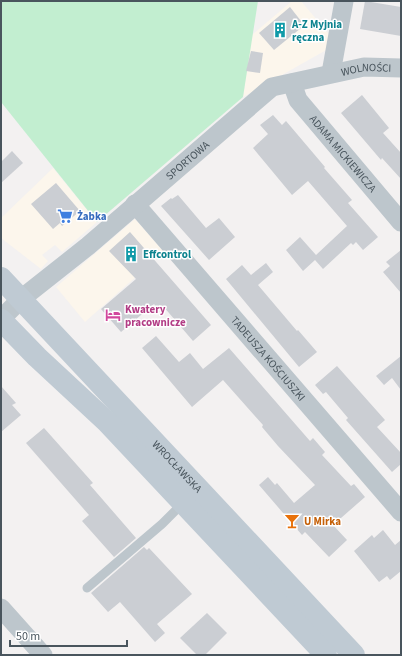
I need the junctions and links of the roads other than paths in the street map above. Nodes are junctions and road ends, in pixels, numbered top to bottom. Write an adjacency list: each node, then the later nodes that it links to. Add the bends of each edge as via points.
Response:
1 (344, 1): 3 (street)
2 (401, 68): 3 (street, WOLNOŚCI, via 364,67)
3 (331, 73): 4 (street, SPORTOWA)
4 (292, 83): 5 (street, SPORTOWA, via 272,87); 6 (street, ADAMA MICKIEWICZA, via 298,100)
5 (135, 204): 8 (street, SPORTOWA, via 88,246); 11 (street, TADEUSZA KOŚCIUSZKI)
6 (401, 222)
7 (1, 278): 8 (main road, WROCŁAWSKA)
8 (21, 299): 9 (street, SPORTOWA); 16 (main road, WROCŁAWSKA)
9 (1, 319): 10 (main road, WROCŁAWSKA, via 37,357 107,422)
10 (183, 503): 12 (lane); 15 (main road, WROCŁAWSKA)
11 (401, 512)
12 (87, 588)
13 (1, 608): 14 (street)
14 (43, 655)
15 (326, 655)
16 (354, 655)

